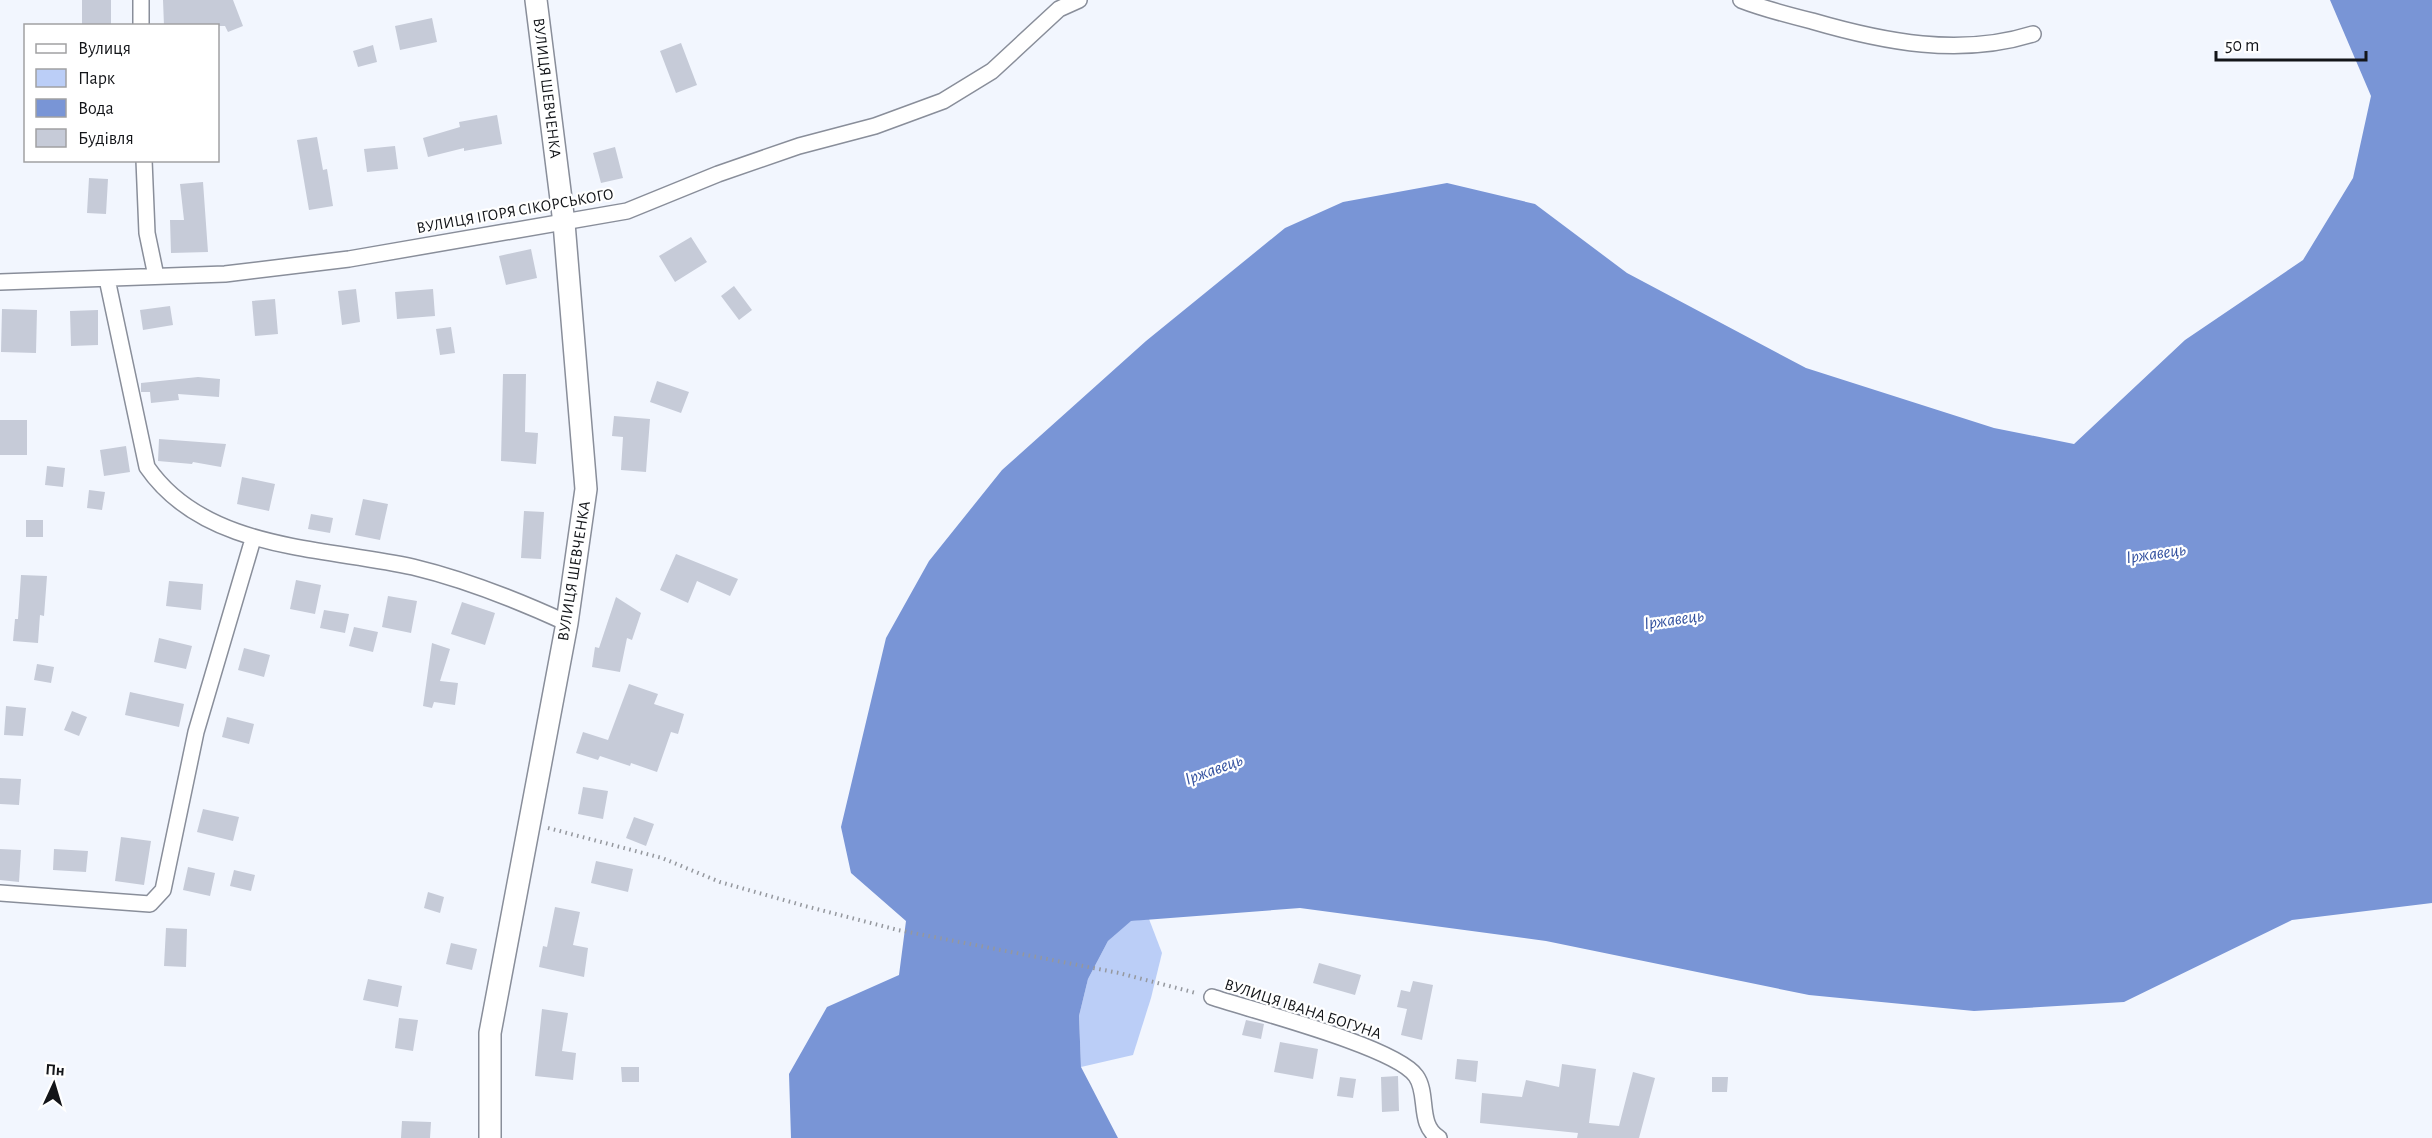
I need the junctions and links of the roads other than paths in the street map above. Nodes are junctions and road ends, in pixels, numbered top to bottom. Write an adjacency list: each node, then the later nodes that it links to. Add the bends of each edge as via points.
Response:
1 (141, 0): 6 (street)
2 (536, 0): 9 (street, ВУЛИЦЯ ШЕВЧЕНКА)
3 (1079, 0): 5 (street, ВУЛИЦЯ ІГОРЯ СІКОРСЬКОГО)
4 (1741, 0): 7 (street, via 1867,37 1948,47 2006,43)
5 (1059, 5): 9 (street, ВУЛИЦЯ ІГОРЯ СІКОРСЬКОГО, via 992,71 943,100 875,126 799,146 718,174 627,211)
6 (141, 24)
7 (2034, 34)
8 (144, 162): 10 (street, via 147,233)
9 (564, 223): 10 (street, ВУЛИЦЯ ІГОРЯ СІКОРСЬКОГО, via 349,259 225,274); 14 (street, ВУЛИЦЯ ШЕВЧЕНКА, via 586,489)
10 (156, 276): 11 (street, ВУЛИЦЯ ІГОРЯ СІКОРСЬКОГО)
11 (107, 279): 12 (street, ВУЛИЦЯ ІГОРЯ СІКОРСЬКОГО); 13 (street, via 147,467 183,505)
12 (0, 282)
13 (253, 539): 14 (street, via 468,581); 15 (street, via 196,732 163,890 150,904)
14 (567, 623): 17 (street, ВУЛИЦЯ ШЕВЧЕНКА, via 490,1033)
15 (0, 893)
16 (1212, 997): 18 (street, ВУЛИЦЯ ІВАНА БОГУНА, via 1367,1046 1404,1066 1416,1076 1427,1125)
17 (490, 1138)
18 (1439, 1138)

